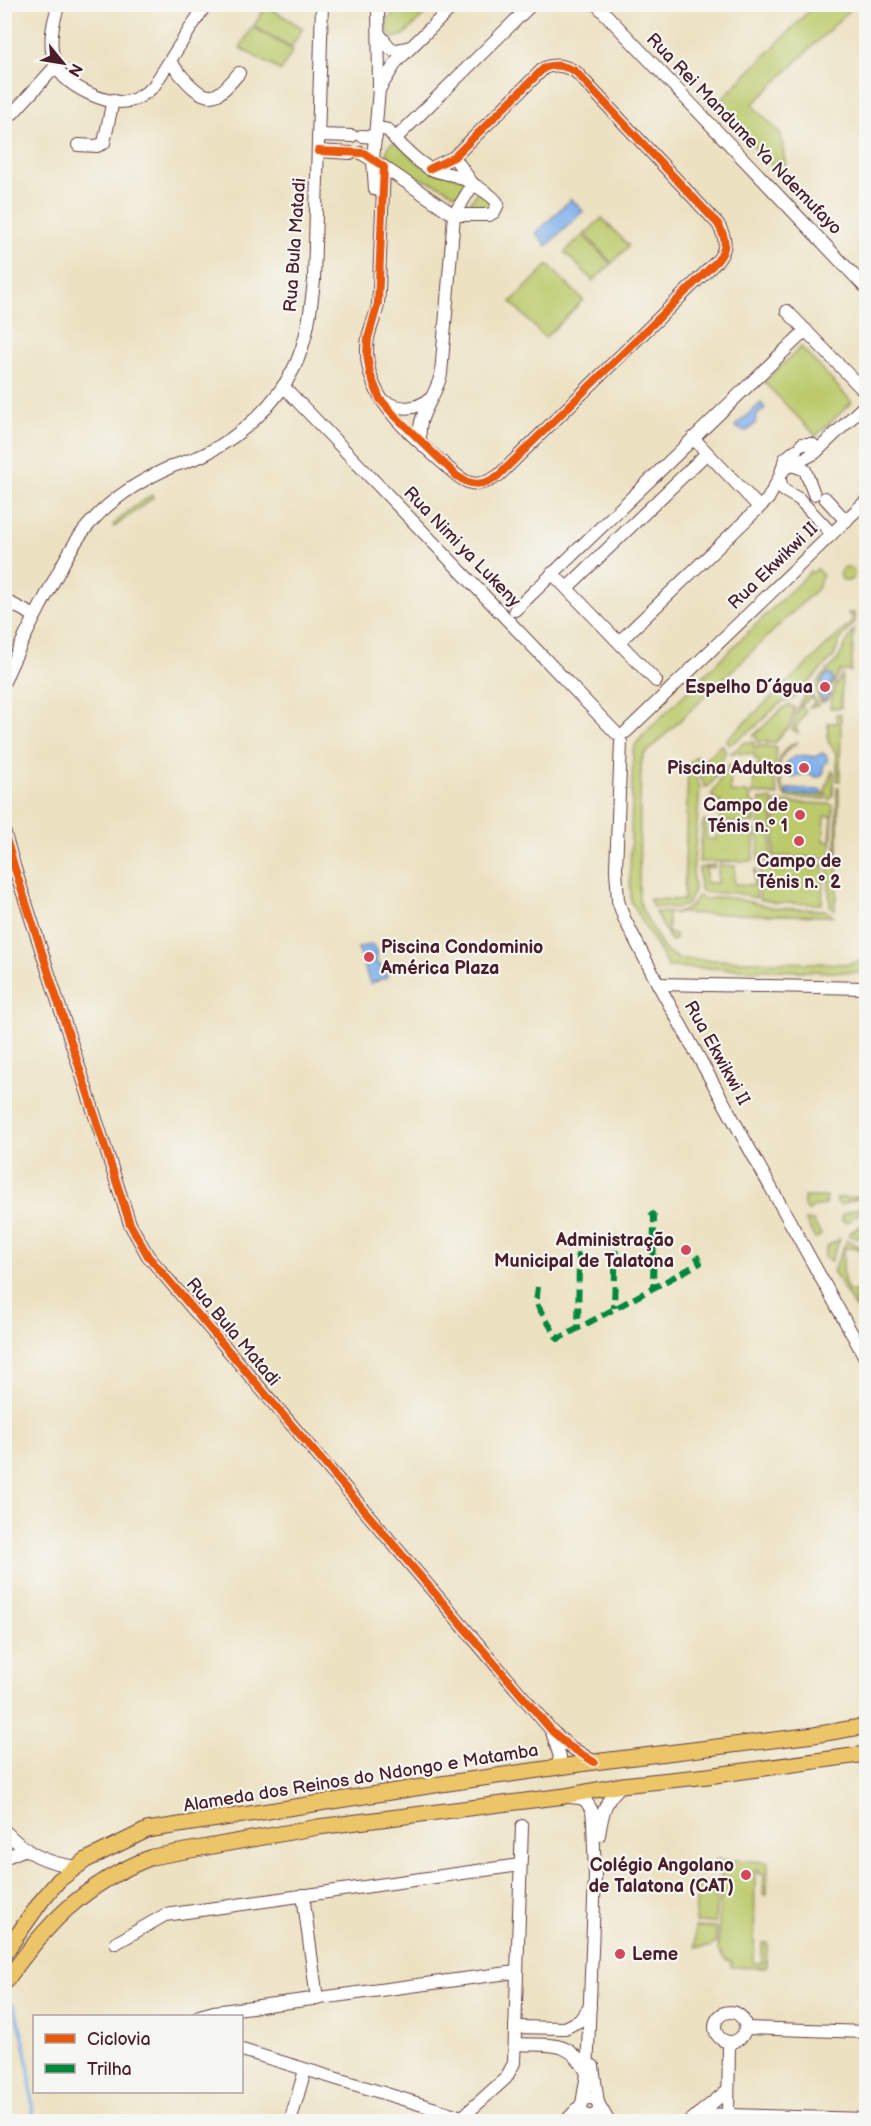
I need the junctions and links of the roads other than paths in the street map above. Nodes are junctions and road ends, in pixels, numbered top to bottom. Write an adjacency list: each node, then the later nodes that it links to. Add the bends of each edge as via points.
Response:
1 (59, 4): 11 (street, via 51,46)
2 (206, 4): 10 (street)
3 (322, 4): 17 (street, Rua Bula Matadi)
4 (378, 4): 8 (street)
5 (455, 4): 9 (street)
6 (532, 4): 18 (street)
7 (596, 4): 26 (street, Rua Rei Mandume Ya Ndemufayo)
8 (378, 34): 9 (street, via 391,49); 13 (street)
9 (411, 46): 13 (street)
10 (171, 62): 12 (street, via 197,91 207,96 219,93); 14 (street, via 143,95 128,102)
11 (57, 66): 14 (street, via 68,81 85,92); 15 (street)
12 (239, 74)
13 (380, 88): 16 (street)
14 (113, 100): 19 (street, via 104,143)
15 (13, 112)
16 (377, 132): 17 (street); 18 (street, via 388,130); 22 (street)
17 (319, 135): 20 (street, Rua Bula Matadi)
18 (395, 139): 23 (street)
19 (78, 145)
20 (318, 151): 22 (street, via 356,153); 29 (street, Rua Bula Matadi, via 311,311 294,368)
21 (454, 157): 23 (street); 24 (street); 35 (street, via 534,77 551,65 563,65 575,70 718,224 725,248 717,261 489,482 467,483)
22 (379, 163): 25 (street); 32 (street, via 375,189 383,193 378,303 367,354)
23 (429, 169): 24 (street)
24 (473, 184): 25 (street); 25 (street, via 496,200 494,212)
25 (454, 215): 31 (street, via 441,374)
26 (867, 288)
27 (787, 311): 28 (street)
28 (806, 330): 30 (street); 34 (street)
29 (283, 386): 50 (street, Rua Bula Matadi, via 236,435 206,454 146,478 93,519 70,551); 54 (street, Rua Nimi ya Lukeny)
30 (867, 393)
31 (433, 396): 32 (street, via 406,409); 35 (street, via 420,422)
32 (380, 399): 35 (street)
33 (867, 404): 36 (street)
34 (693, 438): 37 (street); 46 (street)
35 (421, 443)
36 (817, 452): 38 (street); 39 (street, via 812,444 799,447 785,459); 40 (street)
37 (707, 453): 43 (street); 47 (street)
38 (792, 465): 39 (street); 40 (street, via 801,467)
39 (780, 475): 41 (street, via 781,487); 43 (street)
40 (808, 476): 41 (street, via 806,489 798,495); 44 (street, via 820,496)
41 (790, 494): 43 (street); 45 (street)
42 (867, 501): 44 (street, Rua Ekwikwi II)
43 (764, 503): 51 (street)
44 (845, 522): 45 (street, Rua Ekwikwi II)
45 (832, 534): 54 (street, Rua Ekwikwi II)
46 (552, 573): 47 (street); 49 (street)
47 (567, 588): 51 (street)
48 (4, 600): 50 (street)
49 (515, 610)
50 (35, 616): 53 (street, Rua Bula Matadi)
51 (619, 642): 52 (street)
52 (656, 681)
53 (4, 682)
54 (621, 735): 56 (street, Rua Ekwikwi II, via 618,901)
55 (4, 831): 60 (street, Rua Bula Matadi, via 130,1224 148,1256)
56 (658, 984): 57 (street); 58 (street, Rua Ekwikwi II)
57 (867, 988)
58 (867, 1359)
59 (867, 1726): 61 (main road, Alameda dos Reinos do Ndongo e Matamba)
60 (552, 1731): 63 (street, Rua Bula Matadi); 64 (street, Rua Bula Matadi, via 560,1757)
61 (689, 1750): 63 (main road, Alameda dos Reinos do Ndongo e Matamba); 65 (main road, via 675,1765 679,1773)
62 (867, 1754): 65 (main road)
63 (594, 1762): 64 (main road, Alameda dos Reinos do Ndongo e Matamba)
64 (557, 1768): 66 (main road, Alameda dos Reinos do Ndongo e Matamba)
65 (690, 1778): 67 (main road)
66 (441, 1784): 69 (main road, via 433,1790 429,1801); 72 (main road, Alameda dos Reinos do Ndongo e Matamba)
67 (622, 1785): 68 (main road); 77 (street, via 605,1806)
68 (565, 1796): 69 (main road); 77 (street, via 586,1801 592,1810)
69 (445, 1811): 74 (main road, via 318,1827)
70 (522, 1826): 76 (street)
71 (4, 1830): 73 (street)
72 (147, 1830): 74 (main road, via 142,1835 141,1849); 78 (main road, Alameda dos Reinos do Ndongo e Matamba)
73 (26, 1850): 75 (street); 78 (street, via 38,1858)
74 (152, 1857): 83 (main road, via 129,1866 77,1899 44,1931)
75 (4, 1858)
76 (520, 1865): 79 (street); 82 (street)
77 (595, 1866): 85 (street)
78 (76, 1867): 81 (main road, Alameda dos Reinos do Ndongo e Matamba, via 42,1900)
79 (303, 1895): 80 (street, via 165,1915); 84 (street)
80 (116, 1943)
81 (8, 1949)
82 (516, 1972): 84 (street); 87 (street)
83 (4, 1984)
84 (317, 1999): 86 (street)
85 (590, 2007): 88 (street, via 579,2021); 91 (street)
86 (210, 2014)
87 (515, 2027): 88 (street); 93 (street)
88 (565, 2028): 94 (street)
89 (745, 2028): 90 (street); 92 (street, via 741,2038); 92 (street, via 743,2020 733,2012 719,2016 714,2029 723,2042)
90 (867, 2032)
91 (590, 2038): 97 (street); 99 (street)
92 (729, 2043): 98 (street)
93 (515, 2044): 94 (street); 103 (street, via 514,2063 506,2078)
94 (564, 2046): 97 (street, via 577,2056)
95 (243, 2050): 96 (street)
96 (305, 2070): 103 (street); 106 (street)
97 (588, 2074): 100 (street)
98 (728, 2090): 101 (street); 102 (street)
99 (598, 2103): 100 (street, via 591,2098); 104 (street, via 597,2112); 108 (street)
100 (582, 2104): 104 (street); 107 (street)
101 (728, 2115): 102 (street); 105 (street)
102 (694, 2118)
103 (459, 2119)
104 (590, 2119)
105 (867, 2119)
106 (290, 2121)
107 (565, 2121)
108 (609, 2121)

